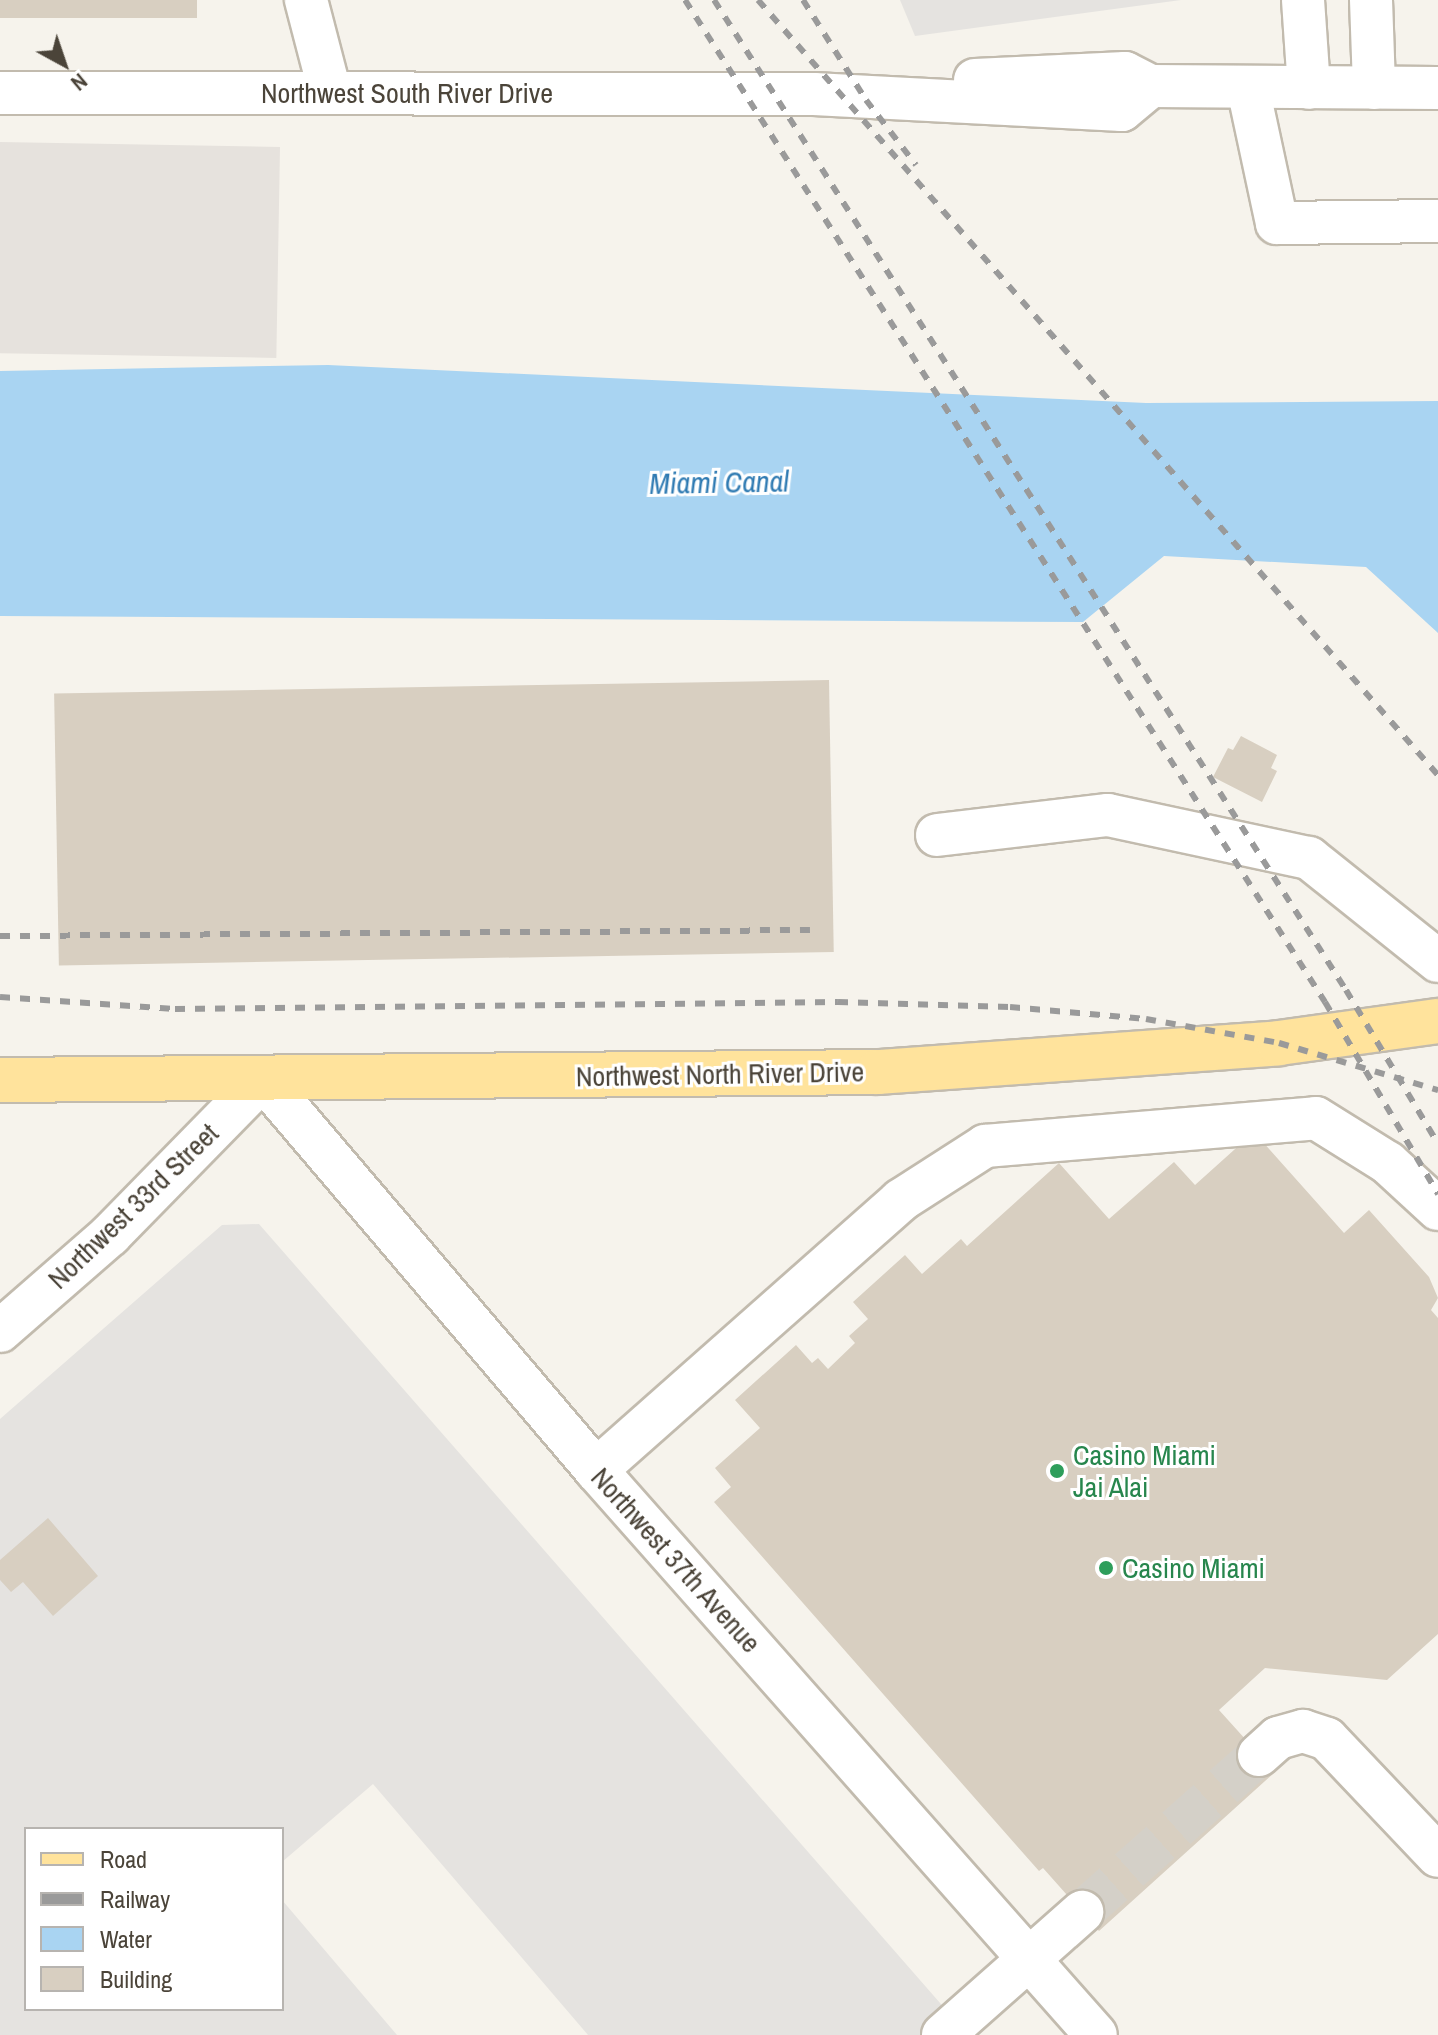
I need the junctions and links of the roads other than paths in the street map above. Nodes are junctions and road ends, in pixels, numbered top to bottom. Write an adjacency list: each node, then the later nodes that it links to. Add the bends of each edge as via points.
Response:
1 (306, 0): 8 (street)
2 (1303, 0): 5 (street)
3 (1371, 0): 6 (street)
4 (1248, 88): 5 (street, Northwest South River Drive); 8 (street, Northwest South River Drive, via 1151,86 1122,110 814,94); 10 (street, via 1277,223)
5 (1309, 88): 6 (street, Northwest South River Drive)
6 (1374, 88): 7 (street, Northwest South River Drive)
7 (1438, 88)
8 (330, 92): 9 (street, Northwest South River Drive)
9 (0, 93)
10 (1438, 221)
11 (937, 835): 12 (street, via 1108,815 1309,858)
12 (1438, 961)
13 (1438, 1021): 14 (main road, Northwest North River Drive, via 1264,1044 878,1072)
14 (263, 1079): 15 (main road, Northwest North River Drive); 17 (street, Northwest 33rd Street, via 110,1235); 18 (street, Northwest 37th Avenue)
15 (0, 1080)
16 (1430, 1196): 18 (street, via 1316,1118 985,1146 901,1200)
17 (0, 1331)
18 (596, 1470): 22 (street, Northwest 37th Avenue)
19 (1259, 1755): 20 (street, via 1278,1738 1303,1731 1327,1739)
20 (1438, 1856)
21 (1082, 1912): 22 (street)
22 (1029, 1959): 23 (street); 24 (street, Northwest 37th Avenue)
23 (943, 2035)
24 (1096, 2035)

